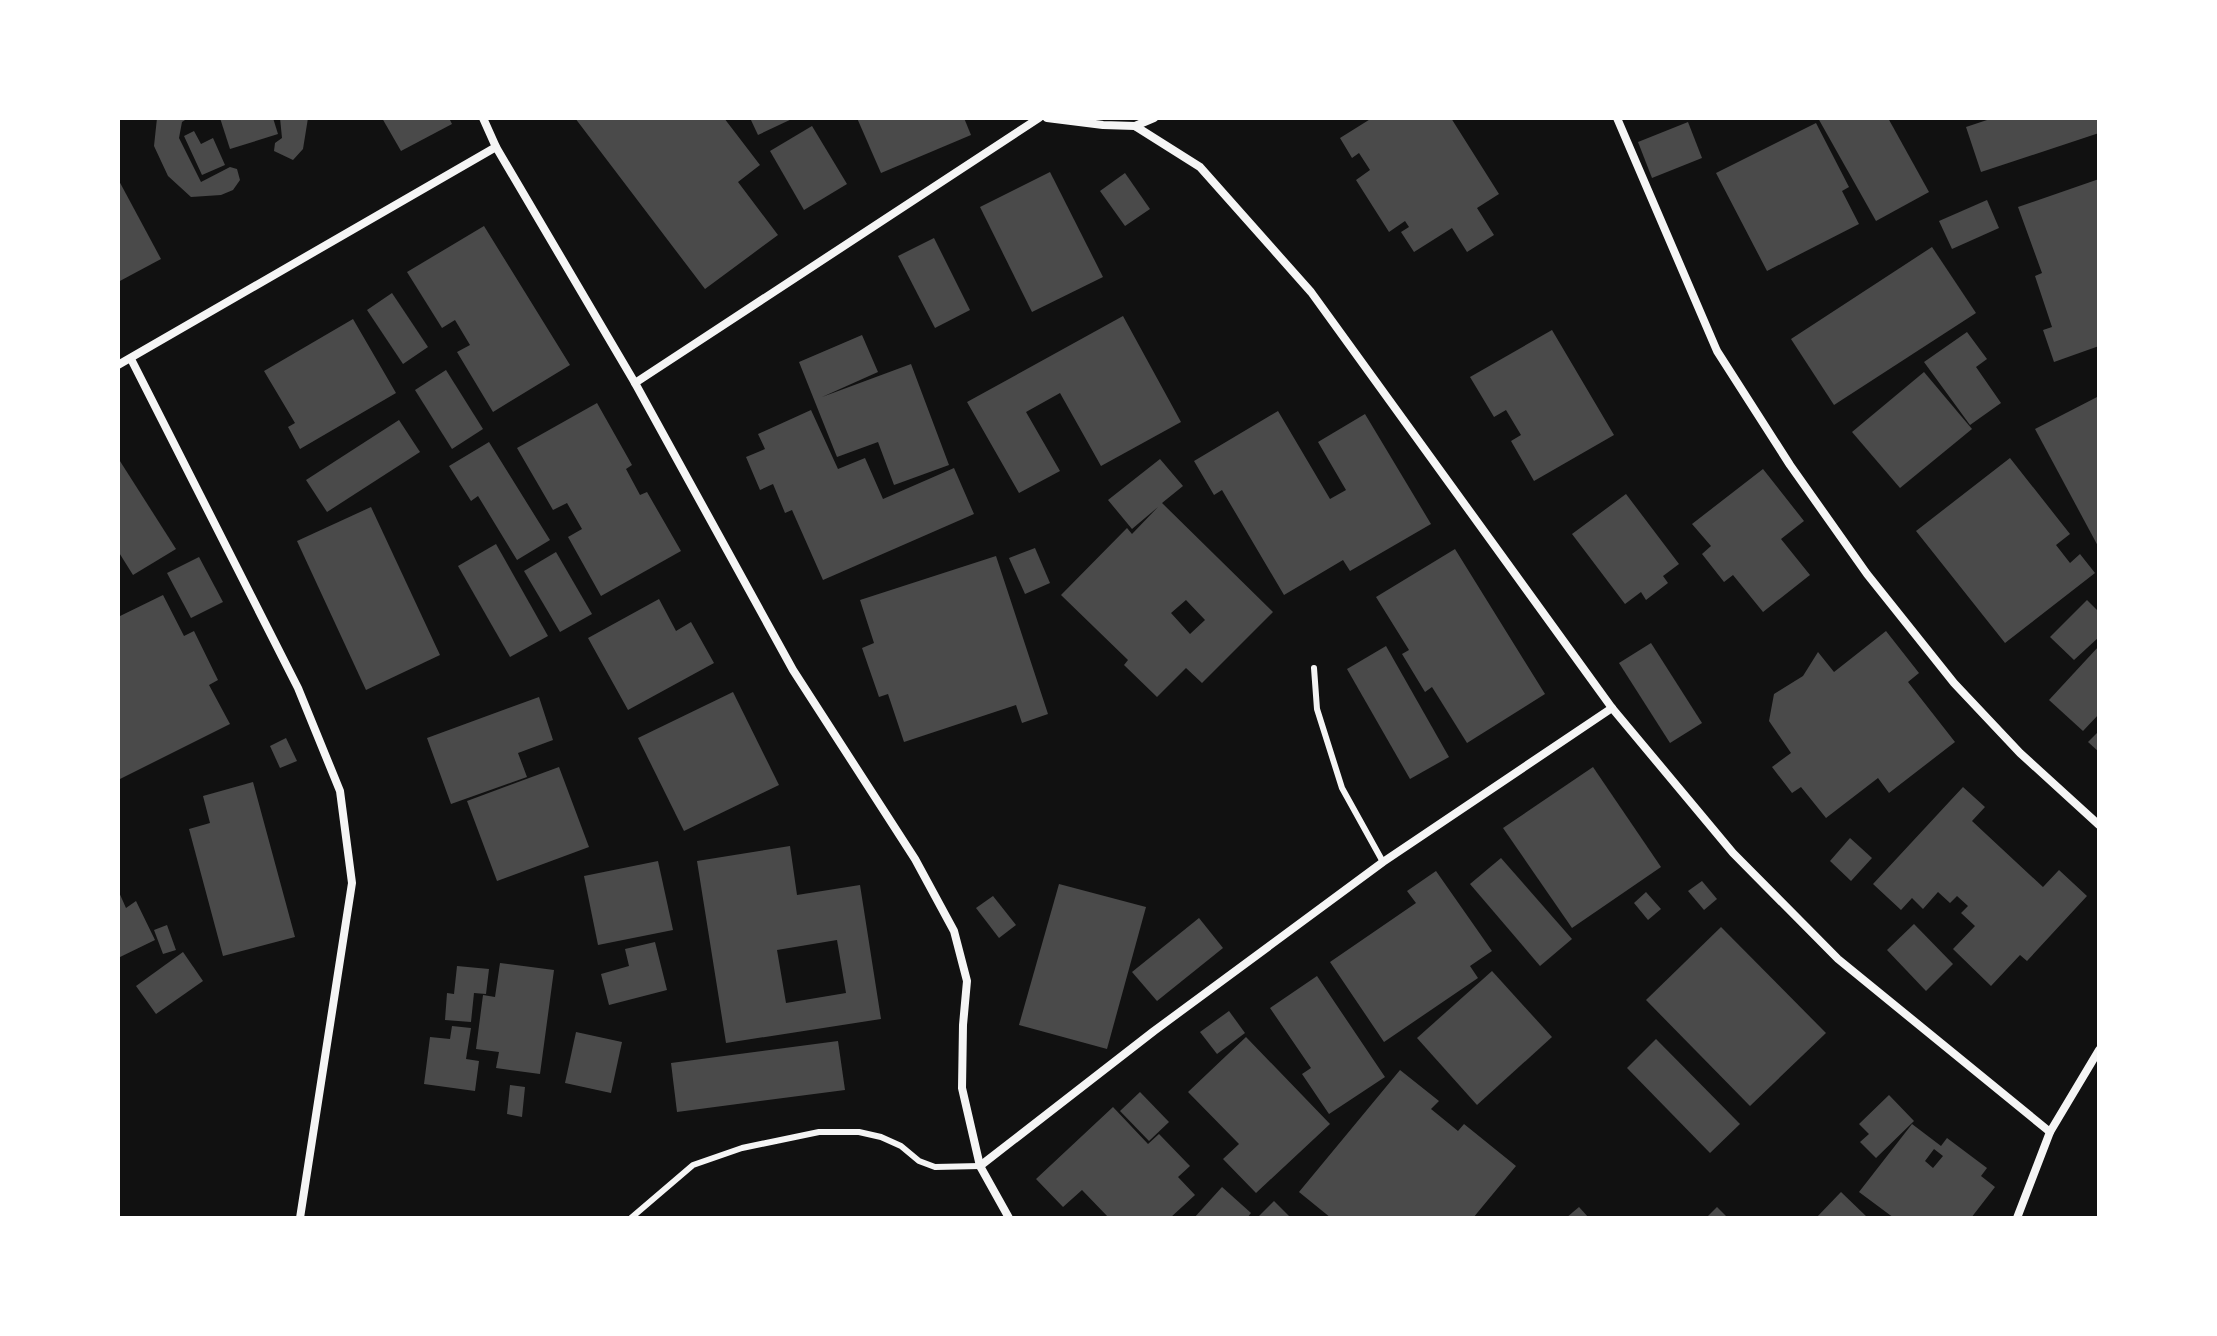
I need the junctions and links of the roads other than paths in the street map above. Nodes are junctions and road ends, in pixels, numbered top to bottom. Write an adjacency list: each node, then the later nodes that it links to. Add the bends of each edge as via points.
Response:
1 (483, 118): 7 (street)
2 (1039, 118): 10 (street)
3 (1047, 118): 6 (street)
4 (1154, 118): 6 (street)
5 (1617, 118): 13 (street, via 1717,351 1790,465 1954,683)
6 (1135, 126): 12 (street, via 1200,167 1311,292)
7 (496, 147): 8 (street); 10 (street)
8 (131, 359): 9 (street); 18 (street, via 298,688 340,791 352,883)
9 (118, 365)
10 (635, 383): 17 (street, via 793,670 915,859 954,931 967,981 962,1088)
11 (1314, 668): 14 (lane, via 1317,709 1342,788)
12 (1612, 708): 14 (street); 16 (street, via 1733,853 1838,959)
13 (2099, 825)
14 (1383, 862): 17 (street)
15 (2099, 1050): 16 (street)
16 (2050, 1132): 21 (street)
17 (980, 1166): 19 (lane, via 935,1167 881,1137 819,1132 742,1148 693,1165); 20 (street)
18 (300, 1218)
19 (631, 1218)
20 (1009, 1218)
21 (2017, 1218)

